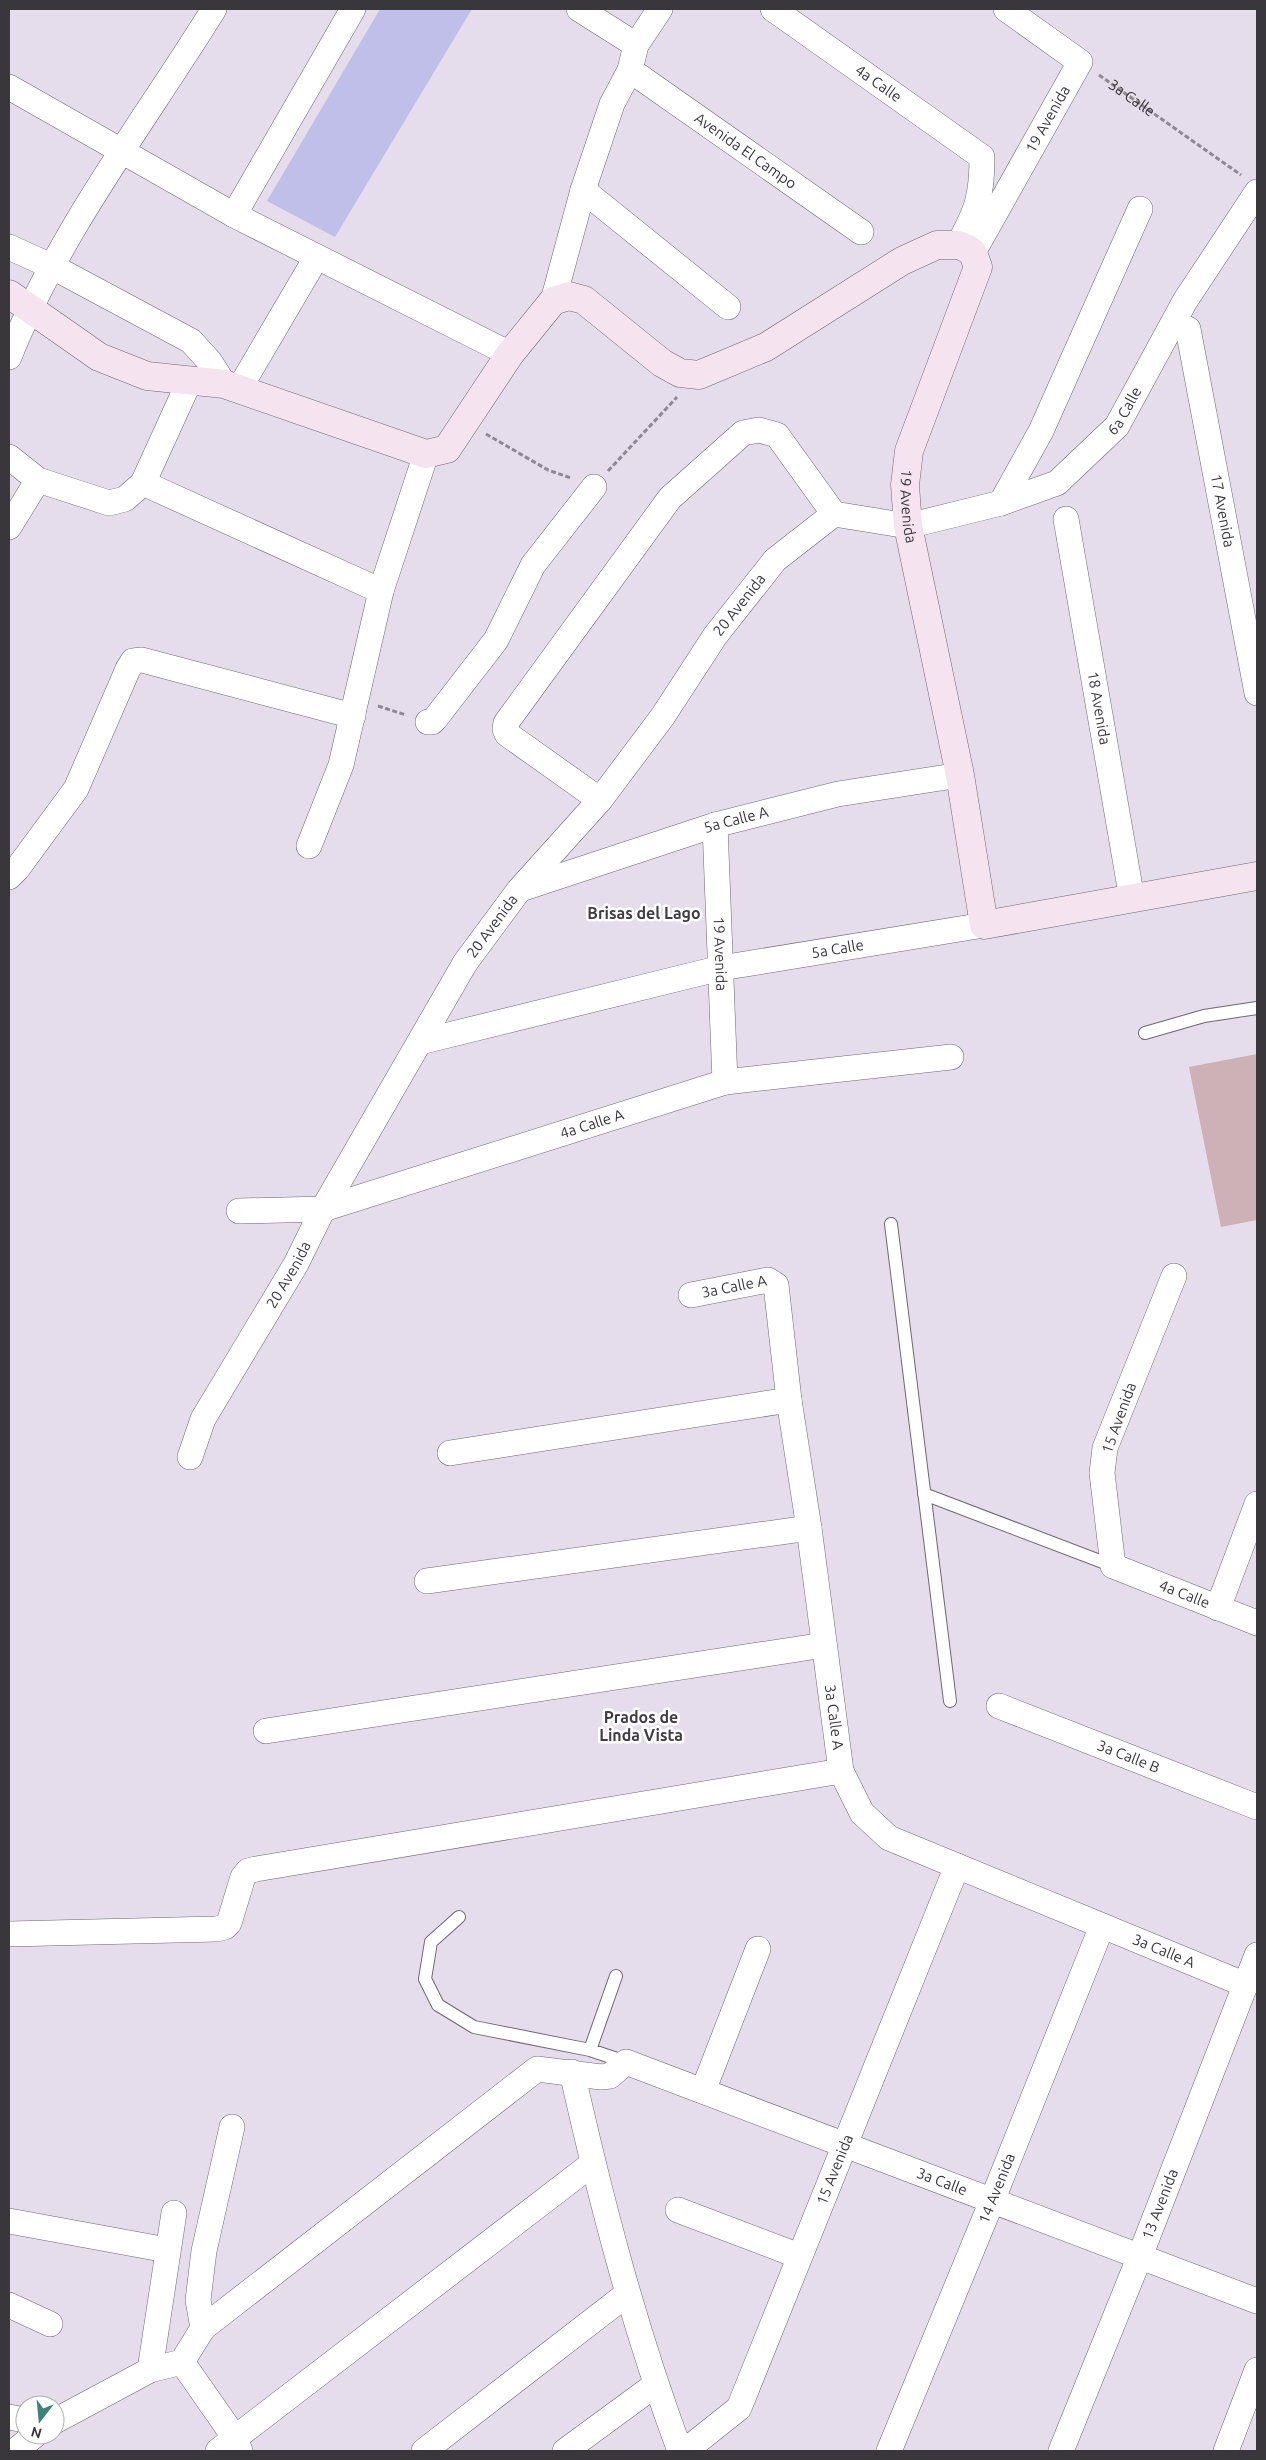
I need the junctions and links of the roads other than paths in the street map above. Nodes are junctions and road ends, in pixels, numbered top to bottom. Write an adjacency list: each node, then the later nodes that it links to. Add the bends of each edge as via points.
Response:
1 (214, 9): 10 (street)
2 (353, 9): 14 (street)
3 (580, 9): 7 (street)
4 (660, 9): 7 (street)
5 (773, 9): 17 (street, 4a Calle, via 982,157 982,184)
6 (1006, 9): 17 (street, 19 Avenida, via 1080,62)
7 (636, 45): 8 (street)
8 (630, 70): 12 (street, via 612,104); 15 (street, Avenida El Campo)
9 (9, 87): 10 (street)
10 (122, 151): 14 (street); 19 (street)
11 (1253, 187): 33 (street, 6a Calle, via 1185,301 1117,426 1057,483)
12 (583, 190): 21 (street); 22 (street)
13 (1140, 209): 33 (street, via 1041,431)
14 (234, 215): 18 (street)
15 (861, 232)
16 (9, 247): 19 (street)
17 (965, 249): 21 (street, via 937,245 902,261 766,347 700,375 680,373 662,363 584,300 569,296); 36 (street, 19 Avenida, via 978,267 909,451 905,485)
18 (316, 258): 24 (street); 27 (street)
19 (53, 267): 20 (street); 27 (street, via 190,341)
20 (18, 301): 25 (street); 26 (street, via 99,357 148,376)
21 (553, 301): 24 (street)
22 (728, 307)
23 (1188, 328): 39 (street, 17 Avenida)
24 (510, 354): 28 (street, via 447,448)
25 (9, 356)
26 (190, 380): 27 (street); 31 (street)
27 (231, 387): 28 (street)
28 (426, 454): 38 (street)
29 (9, 457): 30 (street)
30 (38, 480): 31 (street, via 109,503 126,499); 37 (street)
31 (143, 483): 38 (street)
32 (594, 487): 41 (street, via 533,565 496,640 435,719)
33 (1001, 503): 36 (street, 6a Calle)
34 (834, 514): 36 (street); 43 (street, 20 Avenida, via 775,560 715,636 663,716); 43 (street, via 777,435 760,430 743,433 670,498 504,729)
35 (1066, 518): 49 (street, 18 Avenida)
36 (908, 526): 42 (street, 19 Avenida)
37 (9, 527)
38 (381, 591): 40 (street)
39 (1257, 693)
40 (355, 708): 45 (street, via 341,765); 46 (street, via 142,660 133,661 76,788)
41 (428, 722)
42 (960, 775): 44 (street, 5a Calle A, via 838,794); 50 (street, 19 Avenida)
43 (600, 800): 48 (street, 20 Avenida)
44 (715, 825): 48 (street, 5a Calle A); 51 (street, 19 Avenida)
45 (309, 846)
46 (12, 870)
47 (1257, 876): 49 (street, 5a Calle)
48 (519, 890): 54 (street, 20 Avenida, via 465,962)
49 (1132, 899): 50 (street, 5a Calle)
50 (984, 925): 51 (street, 5a Calle)
51 (721, 968): 54 (street, 5a Calle); 56 (street, 19 Avenida)
52 (1257, 1008): 53 (lane, via 1204,1016)
53 (1145, 1033)
54 (420, 1042): 57 (street, 20 Avenida)
55 (951, 1057): 56 (street, 4a Calle A)
56 (725, 1082): 57 (street, 4a Calle A)
57 (323, 1209): 58 (street, 4a Calle A); 64 (street, 20 Avenida, via 296,1264 203,1419)
58 (239, 1211)
59 (891, 1224): 65 (lane)
60 (1174, 1276): 68 (street, 15 Avenida, via 1105,1448 1102,1473)
61 (691, 1295): 62 (street, 3a Calle A, via 768,1280 776,1285)
62 (790, 1400): 63 (street); 67 (street, 3a Calle A)
63 (450, 1453)
64 (190, 1457)
65 (924, 1494): 68 (lane); 73 (lane)
66 (1257, 1504): 70 (street)
67 (809, 1528): 69 (street); 72 (street, 3a Calle A)
68 (1113, 1566): 70 (street, 4a Calle)
69 (427, 1581)
70 (1218, 1608): 71 (street, 4a Calle)
71 (1257, 1623)
72 (824, 1645): 75 (street); 76 (street, 3a Calle A)
73 (950, 1700)
74 (999, 1706): 77 (street, 3a Calle B)
75 (266, 1731)
76 (841, 1771): 78 (street, 3a Calle A, via 862,1814 889,1838); 81 (street, via 256,1868 244,1876 229,1923 217,1929)
77 (1257, 1807)
78 (957, 1866): 80 (street, 3a Calle A); 91 (street, 15 Avenida)
79 (459, 1917): 86 (lane, via 431,1942 425,1979 438,2005 474,2027)
80 (1102, 1926): 85 (street, 3a Calle A); 93 (street, 14 Avenida)
81 (9, 1934)
82 (758, 1949): 89 (street)
83 (1257, 1955): 85 (street, 13 Avenida)
84 (616, 1976): 86 (lane)
85 (1246, 1985): 99 (street, 13 Avenida)
86 (590, 2050): 87 (lane)
87 (626, 2062): 88 (street, via 610,2076 601,2078); 89 (street, 3a Calle)
88 (572, 2072): 92 (street); 104 (street, via 537,2069)
89 (703, 2091): 91 (street, 3a Calle)
90 (232, 2127): 104 (street, via 204,2251 198,2300)
91 (844, 2144): 93 (street, 3a Calle); 98 (street, 15 Avenida)
92 (592, 2164): 100 (street); 111 (street)
93 (992, 2201): 99 (street, 3a Calle); 116 (street, 14 Avenida)
94 (678, 2210): 98 (street)
95 (174, 2212): 97 (street)
96 (9, 2221): 97 (street)
97 (167, 2250): 106 (street)
98 (799, 2256): 115 (street, 15 Avenida, via 739,2408)
99 (1140, 2256): 101 (street, 3a Calle); 117 (street, 13 Avenida)
100 (627, 2294): 108 (street); 110 (street)
101 (1257, 2301)
102 (9, 2305): 103 (street)
103 (50, 2324)
104 (203, 2328): 105 (street)
105 (182, 2362): 106 (street); 111 (street)
106 (150, 2370): 109 (street)
107 (1257, 2370): 118 (street)
108 (655, 2384): 113 (street); 114 (street)
109 (65, 2416)
110 (457, 2440): 112 (street)
111 (231, 2447)
112 (424, 2451)
113 (565, 2451)
114 (680, 2451)
115 (685, 2451)
116 (888, 2451)
117 (1061, 2451)
118 (1226, 2451)

